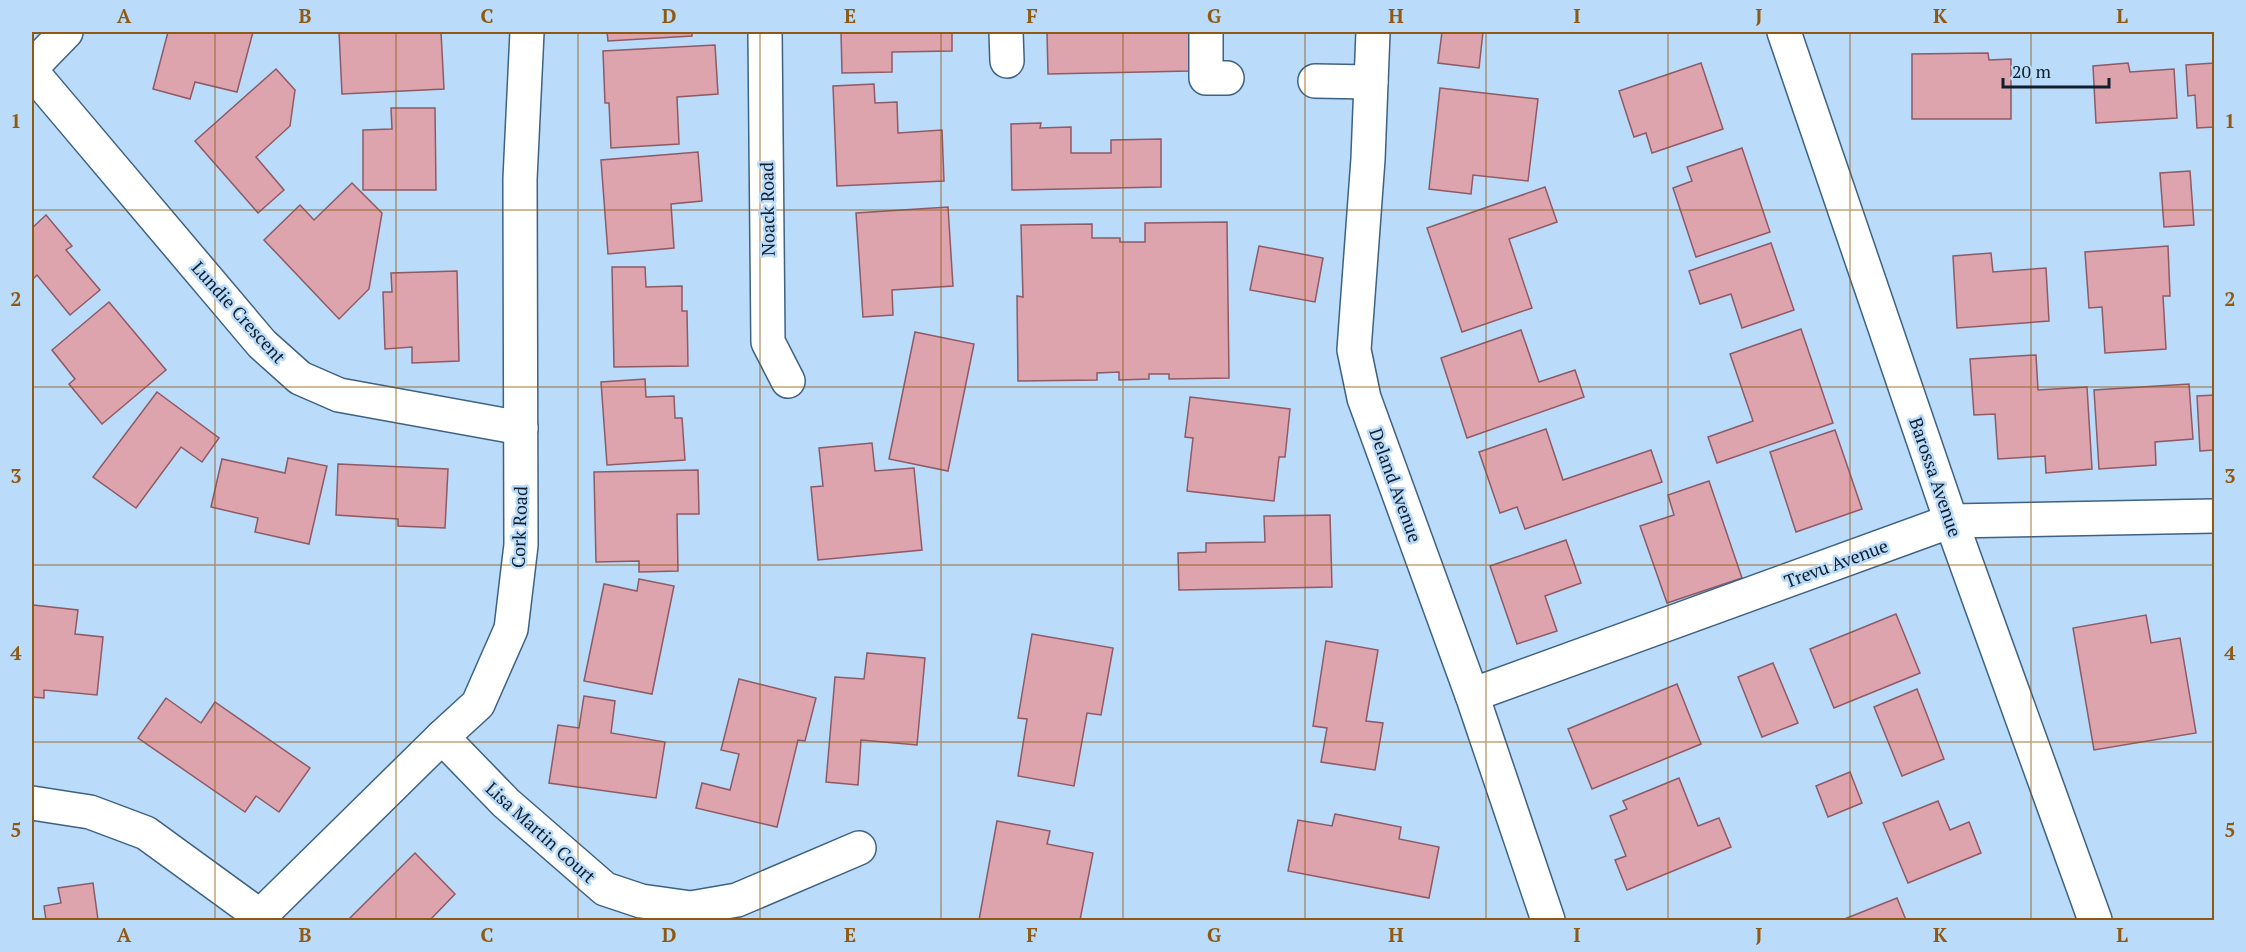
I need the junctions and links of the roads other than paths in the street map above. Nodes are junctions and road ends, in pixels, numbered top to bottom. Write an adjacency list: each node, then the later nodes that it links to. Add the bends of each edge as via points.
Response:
1 (66, 32): 7 (street)
2 (527, 32): 13 (street, Cork Road, via 520,179)
3 (765, 32): 12 (street, Noack Road, via 768,342)
4 (1206, 32): 9 (street, via 1206,78)
5 (1373, 32): 11 (street, Deland Avenue)
6 (1784, 32): 15 (street, Barossa Avenue)
7 (32, 67)
8 (32, 72): 13 (street, Lundie Crescent, via 262,344 300,378 339,395)
9 (1227, 78)
10 (1315, 81): 11 (street)
11 (1371, 82): 16 (street, Deland Avenue, via 1354,350 1364,398)
12 (788, 381)
13 (521, 428): 17 (street, Cork Road, via 520,545 511,629 478,704)
14 (2214, 516): 15 (street, Trevu Avenue)
15 (1951, 521): 16 (street, Trevu Avenue); 22 (street, Barossa Avenue)
16 (1472, 695): 21 (street, Deland Avenue)
17 (442, 737): 19 (street, Lisa Martin Court, via 506,803 605,889 640,901 691,908 737,900); 20 (street, Cork Road)
18 (32, 803): 20 (street, via 90,812 146,833)
19 (860, 848)
20 (258, 918)
21 (1548, 921)
22 (2095, 921)

